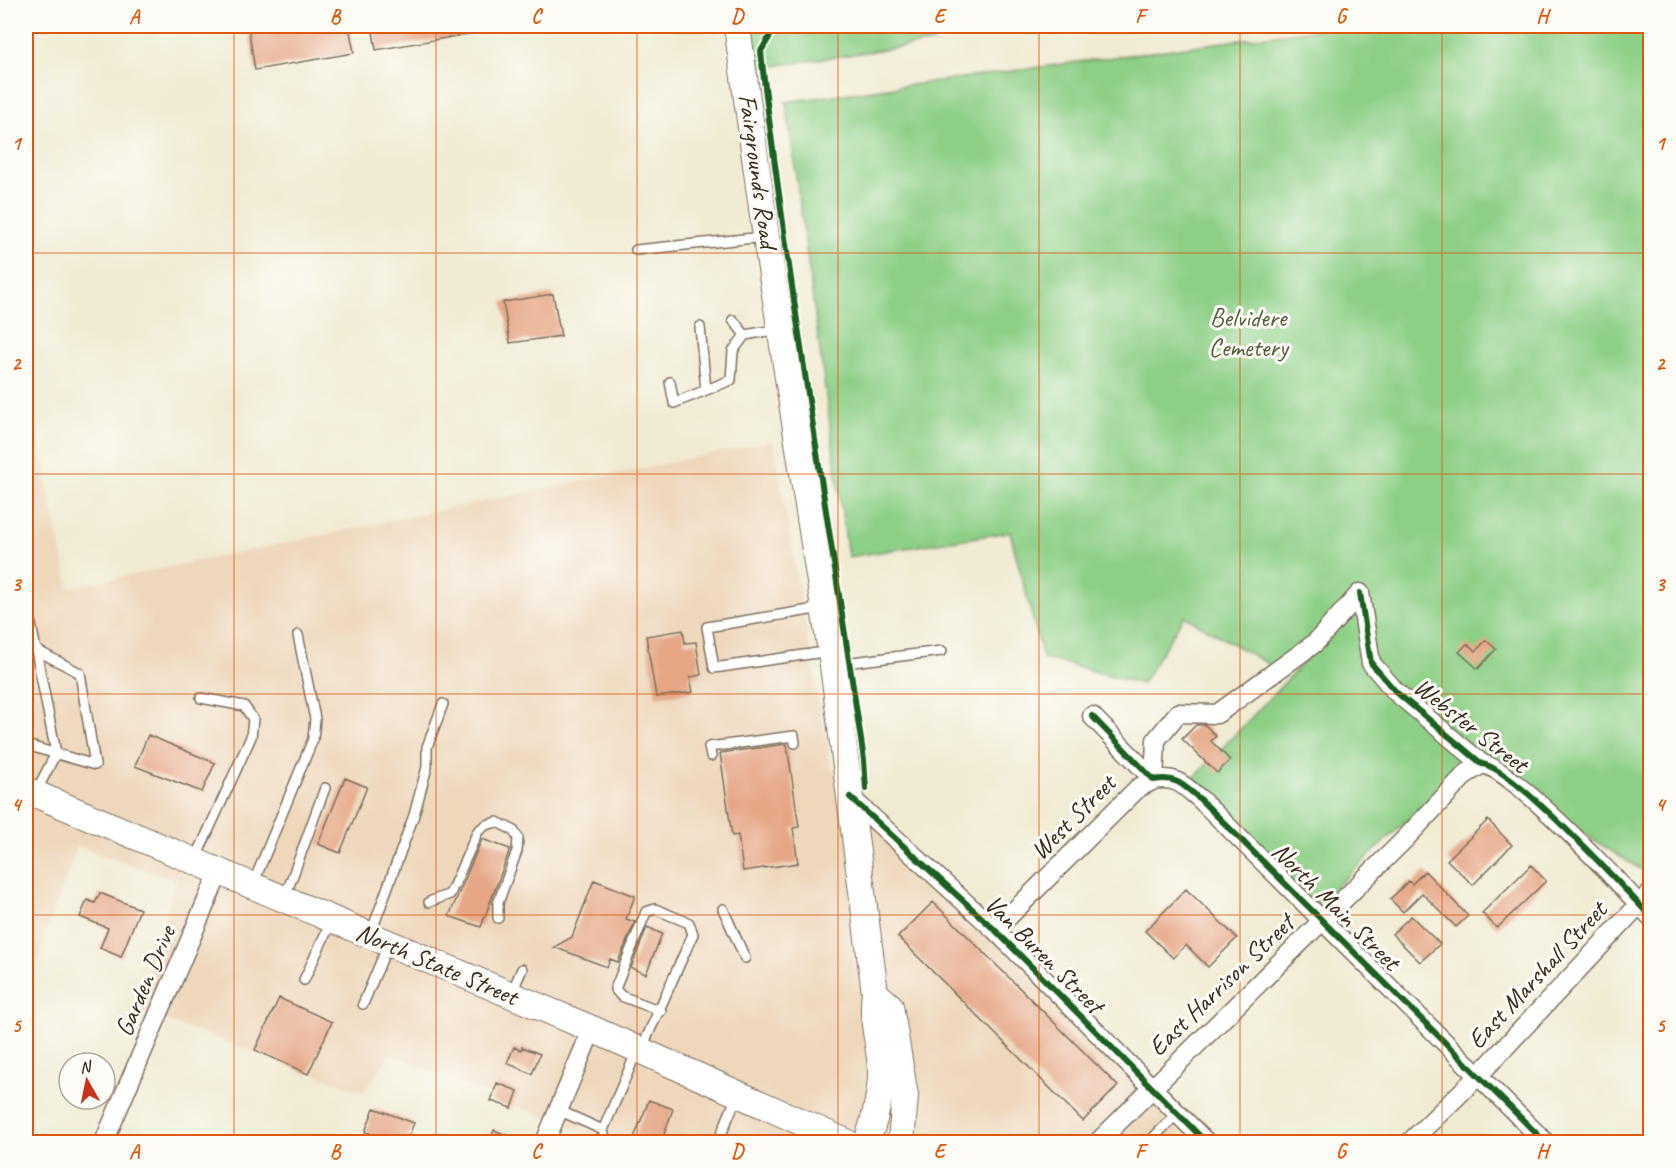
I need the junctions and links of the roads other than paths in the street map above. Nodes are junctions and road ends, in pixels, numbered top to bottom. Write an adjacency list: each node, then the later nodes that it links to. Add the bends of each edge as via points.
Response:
1 (737, 26): 2 (main road, Fairgrounds Road)
2 (766, 237): 3 (lane); 6 (main road, Fairgrounds Road)
3 (636, 250)
4 (733, 320): 7 (lane)
5 (700, 327): 9 (lane)
6 (782, 328): 7 (lane); 11 (main road, Fairgrounds Road)
7 (745, 335): 9 (lane, via 733,351 731,380)
8 (670, 382): 9 (lane, via 674,403)
9 (706, 390)
10 (1360, 593): 24 (street, Webster Street, via 1371,663 1396,692); 25 (street, West Street, via 1315,643 1217,714 1178,712 1156,740)
11 (825, 607): 16 (main road, Fairgrounds Road); 16 (lane, via 706,627 714,668)
12 (26, 610): 14 (lane)
13 (298, 635): 31 (lane, via 315,719 314,739)
14 (38, 651): 22 (lane); 22 (lane, via 80,673 95,765)
15 (942, 651): 16 (lane)
16 (832, 658): 28 (main road, Fairgrounds Road)
17 (201, 698): 29 (lane, via 244,706 252,719 251,737)
18 (443, 704): 40 (lane, via 427,747 427,767)
19 (1092, 716): 25 (street)
20 (795, 743): 23 (lane, via 794,736 709,747)
21 (26, 745): 22 (lane)
22 (56, 753): 27 (lane)
23 (711, 756)
24 (1482, 764): 34 (street, Webster Street, via 1497,769 1529,795); 38 (street, East Harrison Street, via 1466,774)
25 (1154, 780): 38 (street, North Main Street, via 1169,777 1186,788); 39 (street, West Street, via 1137,788)
26 (325, 788): 32 (lane)
27 (30, 792): 29 (main road, North State Street)
28 (850, 797): 39 (street, Van Buren Street); 44 (main road, Fairgrounds Road)
29 (194, 862): 30 (main road, North State Street)
30 (219, 872): 31 (main road, North State Street); 56 (street, Garden Drive)
31 (252, 886): 32 (main road, North State Street)
32 (284, 900): 37 (main road, North State Street)
33 (429, 902): 36 (lane, via 450,894 478,831 497,822 513,830 518,838 498,903)
34 (1646, 904): 50 (street, East Marshall Street)
35 (723, 909): 41 (lane)
36 (498, 918)
37 (332, 920): 40 (main road, North State Street); 43 (lane)
38 (1323, 920): 50 (street, North Main Street); 51 (street, East Harrison Street)
39 (995, 930): 51 (street, Van Buren Street)
40 (379, 940): 45 (main road, North State Street); 46 (lane)
41 (745, 958)
42 (522, 969): 45 (lane)
43 (304, 980)
44 (875, 993): 61 (main road, Fairgrounds Road, via 872,1013 880,1059 880,1088); 62 (main road, Fairgrounds Road, via 890,1006 905,1096)
45 (510, 995): 48 (main road, North State Street)
46 (363, 1004)
47 (661, 1011): 47 (lane, via 693,934 684,920 655,909 646,912 615,984 621,996); 49 (lane)
48 (592, 1029): 49 (main road, North State Street); 53 (street)
49 (640, 1050): 52 (main road, North State Street); 55 (lane)
50 (1478, 1076): 66 (street, East Marshall Street); 67 (street, North Main Street)
51 (1151, 1089): 54 (street, Van Buren Street); 63 (street, East Harrison Street)
52 (738, 1094): 59 (lane); 60 (main road, North State Street)
53 (558, 1110): 55 (lane); 57 (street)
54 (1178, 1113): 64 (lane); 65 (street, Van Buren Street)
55 (603, 1130): 58 (lane)
56 (104, 1143)
57 (544, 1143)
58 (606, 1143)
59 (718, 1143)
60 (846, 1143)
61 (867, 1143)
62 (901, 1143)
63 (1098, 1143)
64 (1149, 1143)
65 (1206, 1143)
66 (1410, 1143)
67 (1545, 1143)

